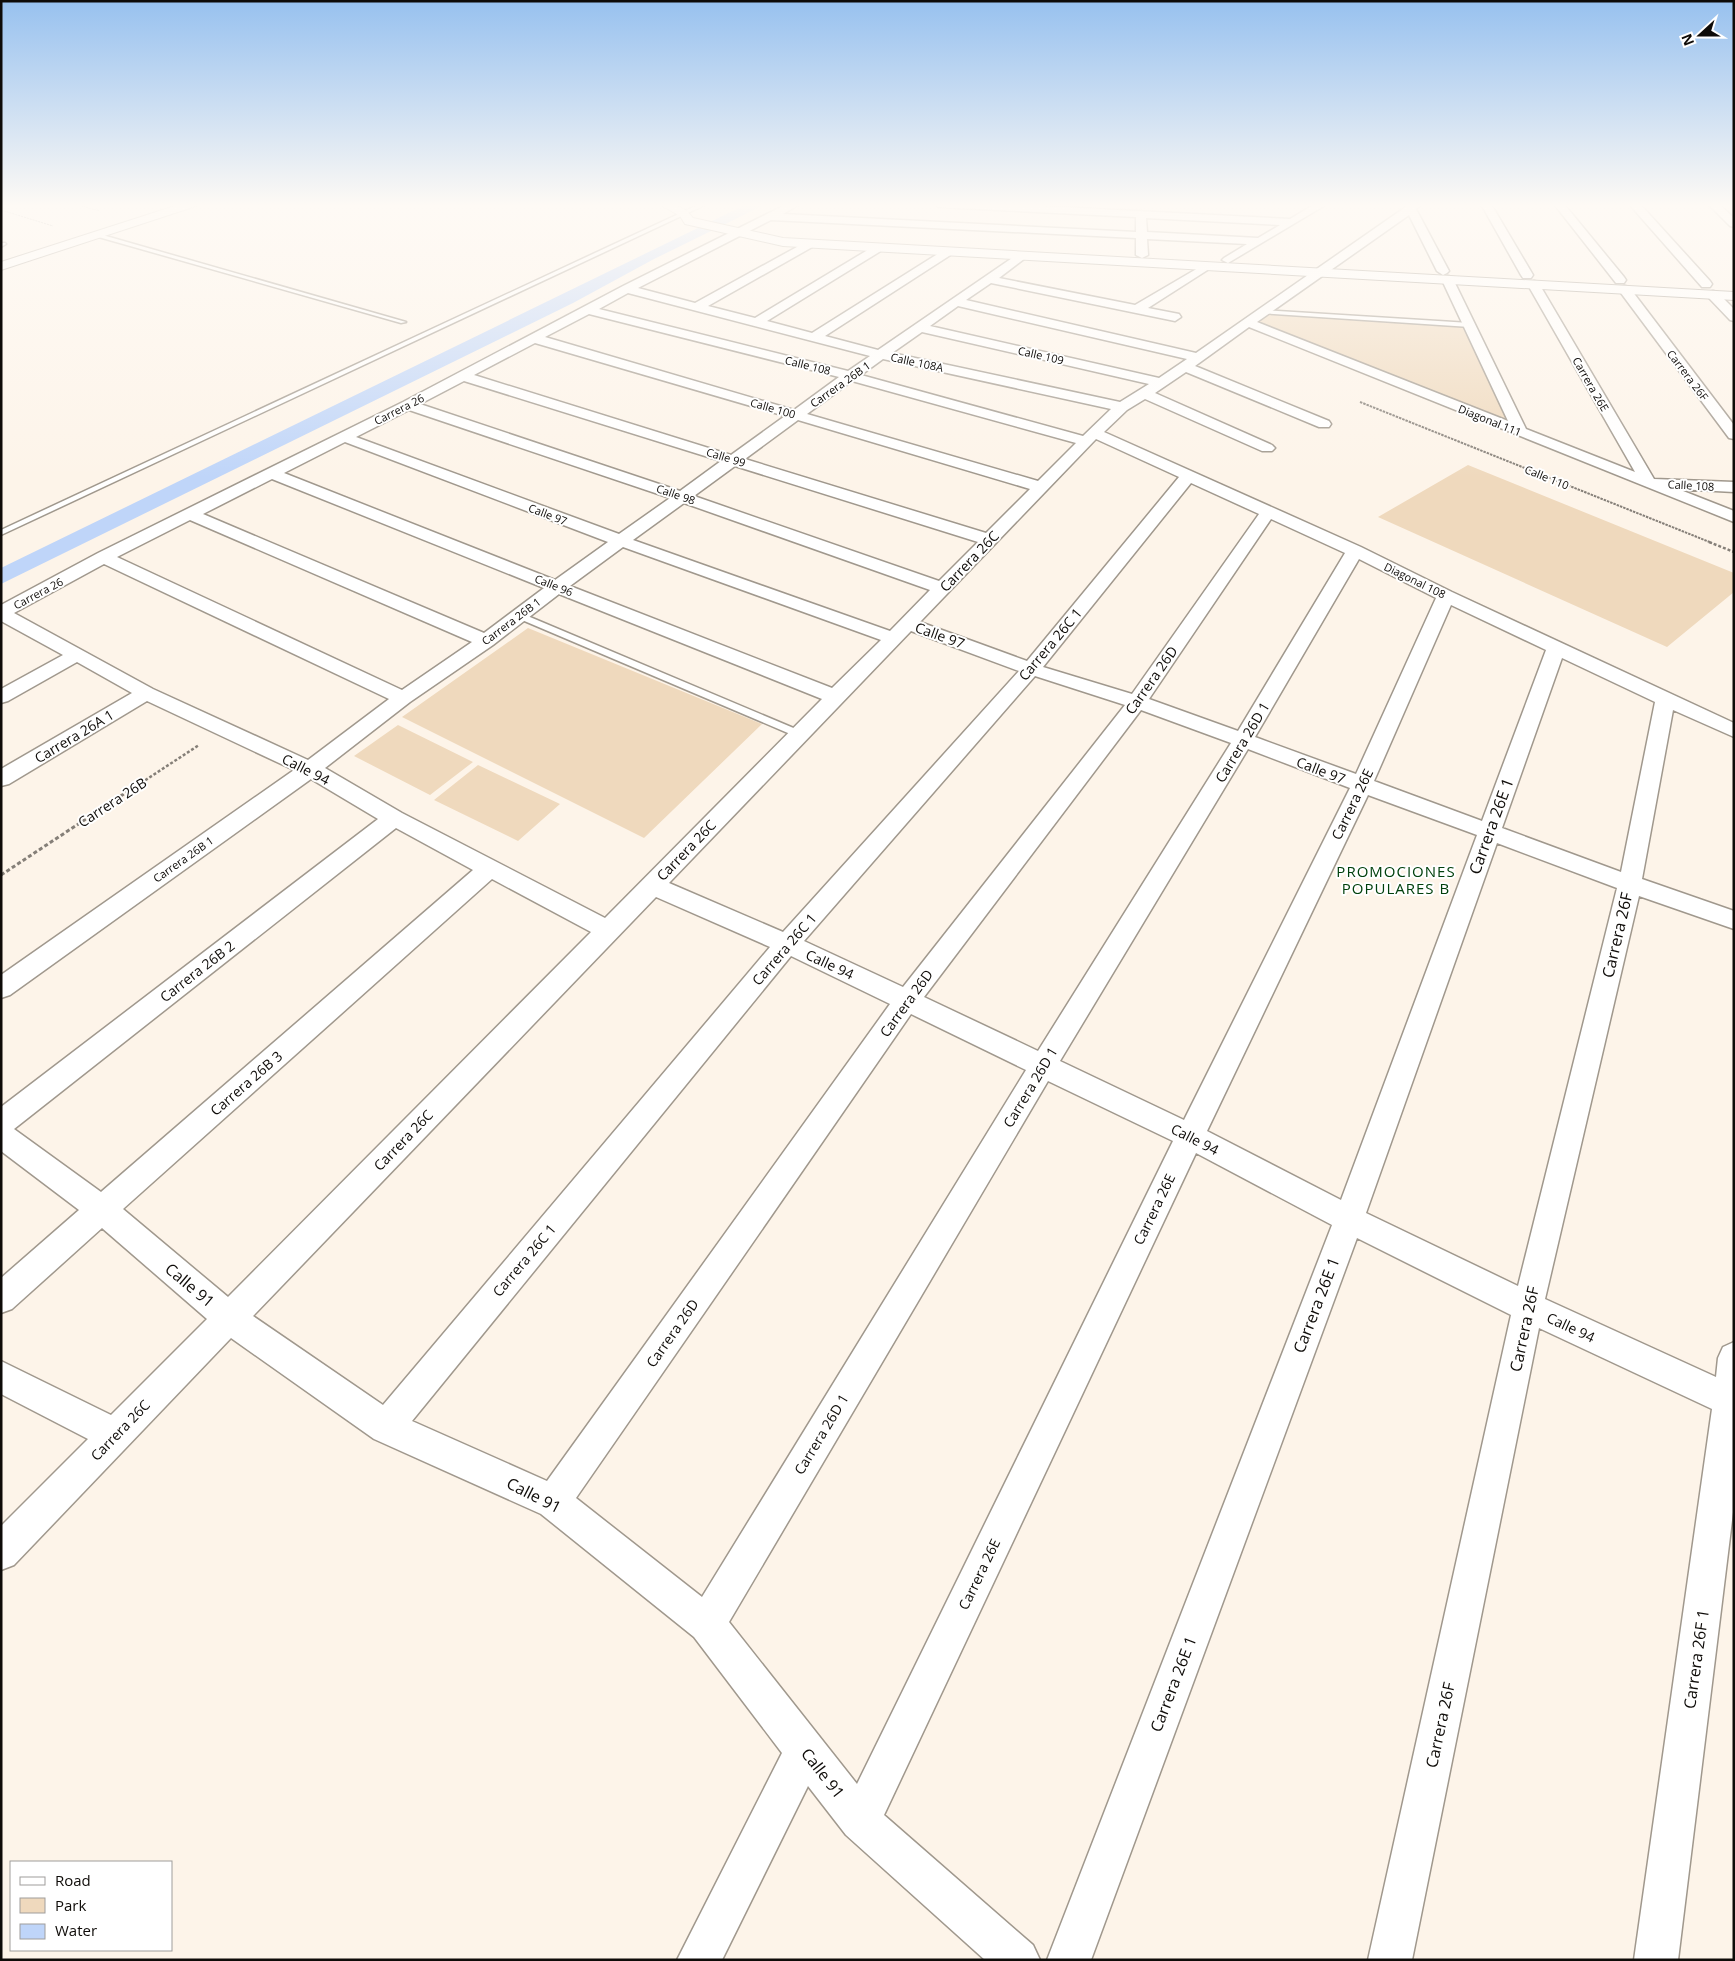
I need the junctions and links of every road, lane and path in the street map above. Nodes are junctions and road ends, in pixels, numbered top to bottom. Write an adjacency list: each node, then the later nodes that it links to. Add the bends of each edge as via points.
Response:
1 (310, 296): 23 (lane)
2 (516, 296): 57 (lane)
3 (614, 296): 19 (street, Carrera 26)
4 (652, 296): 17 (street, Calle 108A)
5 (718, 296): 17 (street)
6 (801, 296): 25 (street)
7 (880, 296): 28 (street)
8 (966, 296): 16 (street, Carrera 26B 1)
9 (1073, 296): 18 (street)
10 (1158, 296): 18 (street)
11 (1285, 296): 20 (street, Carrera 26C)
12 (1456, 296): 26 (street)
13 (1539, 296): 50 (street, Carrera 26E)
14 (1630, 296): 43 (street, Carrera 26F)
15 (1715, 296): 21 (street)
16 (957, 302): 27 (street, Carrera 26B 1); 31 (street)
17 (697, 307): 25 (street, Calle 108A)
18 (1138, 308): 22 (street)
19 (588, 310): 29 (street, Carrera 26); 34 (street, Calle 108)
20 (1262, 312): 24 (street, Carrera 26C); 26 (lane)
21 (1734, 317)
22 (1175, 318)
23 (403, 322)
24 (1247, 322): 31 (street, Carrera 26C); 42 (street, Diagonal 111)
25 (756, 323): 28 (street, Calle 108A)
26 (1470, 325): 42 (street)
27 (922, 328): 30 (street, Carrera 26B 1); 35 (street, Calle 109)
28 (815, 337): 30 (street, Calle 108A)
29 (534, 338): 33 (street, Carrera 26); 40 (street, Calle 100)
30 (882, 355): 34 (street, Carrera 26B 1); 39 (street, Calle 108A)
31 (1198, 356): 32 (street, Carrera 26C)
32 (1184, 366): 35 (street, Carrera 26C); 41 (street)
33 (462, 376): 38 (street, Carrera 26); 47 (street, Calle 99)
34 (850, 376): 40 (street, Carrera 26B 1); 45 (street, Calle 108)
35 (1161, 383): 36 (street, Carrera 26C)
36 (1143, 393): 39 (street, Carrera 26C); 46 (street)
37 (1360, 402): 61 (path, Calle 110)
38 (408, 405): 44 (street, Carrera 26); 53 (street, Calle 98)
39 (1122, 407): 45 (street, Carrera 26C)
40 (796, 415): 47 (street, Carrera 26B 1); 51 (street, Calle 100)
41 (1324, 424)
42 (1520, 432): 50 (street, Diagonal 111)
43 (1734, 435)
44 (344, 437): 48 (street, Carrera 26); 59 (street, Calle 97)
45 (1090, 437): 49 (street, Diagonal 108); 51 (street, Carrera 26C)
46 (1266, 448)
47 (735, 460): 53 (street, Carrera 26B 1); 58 (street, Calle 99)
48 (272, 474): 55 (street, Carrera 26); 63 (street, Calle 96)
49 (1188, 477): 54 (street, Diagonal 108); 72 (street, Carrera 26C 1)
50 (1649, 483): 52 (street, Calle 108); 56 (street, Diagonal 111)
51 (1041, 487): 58 (street, Carrera 26C)
52 (1734, 487)
53 (683, 497): 59 (street, Carrera 26B 1); 64 (street, Calle 98)
54 (1269, 511): 60 (street, Diagonal 108); 78 (street, Carrera 26D)
55 (190, 514): 62 (street, Carrera 26); 69 (street)
56 (1734, 517)
57 (1, 533)
58 (990, 540): 64 (street, Carrera 26C)
59 (621, 541): 63 (street, Carrera 26B 1); 68 (street, Calle 97)
60 (1355, 551): 65 (street, Diagonal 108); 82 (street, Carrera 26D 1)
61 (1734, 552)
62 (104, 557): 66 (street, Carrera 26); 76 (street)
63 (558, 586): 67 (street, Carrera 26B 1); 75 (street, Calle 96)
64 (942, 588): 68 (street, Carrera 26C)
65 (1446, 596): 70 (street, Diagonal 108); 85 (street, Carrera 26E)
66 (1, 613): 71 (street, Calle 94)
67 (518, 615): 69 (street, Carrera 26B 1); 81 (lane)
68 (901, 631): 72 (street, Calle 97); 75 (street, Carrera 26C)
69 (486, 641): 76 (street, Carrera 26B 1)
70 (1556, 648): 77 (street, Diagonal 108); 87 (street, Carrera 26E 1)
71 (76, 656): 73 (street, Calle 94); 74 (street)
72 (1031, 669): 78 (street, Calle 97); 94 (street, Carrera 26C 1)
73 (146, 693): 79 (street, Calle 94); 84 (street, Carrera 26A 1)
74 (1, 697)
75 (836, 697): 81 (street, Carrera 26C)
76 (403, 698): 83 (street, Carrera 26B 1)
77 (1665, 700): 80 (street, Diagonal 108); 90 (street, Carrera 26F)
78 (1137, 702): 82 (street, Calle 97); 96 (street, Carrera 26D)
79 (222, 730): 83 (street, Calle 94); 89 (path, Carrera 26B)
80 (1734, 731)
81 (800, 734): 91 (street, Carrera 26C)
82 (1243, 740): 85 (street, Calle 97); 97 (street, Carrera 26D 1)
83 (310, 769): 86 (street, Calle 94); 95 (street, Carrera 26B 1)
84 (1, 780)
85 (1362, 785): 87 (street, Calle 97); 100 (street, Carrera 26E)
86 (394, 818): 88 (street, Calle 94); 98 (street, Carrera 26B 2)
87 (1489, 832): 90 (street, Calle 97); 102 (street, Carrera 26E 1)
88 (490, 868): 93 (street, Calle 94); 101 (street, Carrera 26B 3)
89 (1, 875)
90 (1630, 884): 92 (street, Calle 97); 104 (street, Carrera 26F)
91 (652, 885): 93 (street, Carrera 26C); 94 (street, Calle 94)
92 (1734, 920)
93 (608, 930): 105 (street, Carrera 26C)
94 (787, 944): 96 (street, Calle 94); 109 (street, Carrera 26C 1)
95 (1, 988)
96 (907, 1000): 97 (street, Calle 94); 111 (street, Carrera 26D)
97 (1042, 1066): 100 (street, Calle 94); 113 (street, Carrera 26D 1)
98 (1, 1124)
99 (1, 1135): 101 (street, Calle 91)
100 (1190, 1136): 102 (street, Calle 94); 115 (street, Carrera 26E)
101 (102, 1210): 103 (street, Carrera 26B 3); 105 (street, Calle 91)
102 (1349, 1219): 104 (street, Calle 94); 118 (street, Carrera 26E 1)
103 (1, 1298)
104 (1528, 1307): 108 (street, Calle 94); 119 (street, Carrera 26F)
105 (230, 1318): 109 (street, Calle 91); 110 (street, Carrera 26C)
106 (1734, 1358): 108 (street, Carrera 26F 1)
107 (1, 1377): 110 (street)
108 (1732, 1402): 120 (street, Carrera 26F 1)
109 (386, 1427): 111 (street, Calle 91)
110 (115, 1435): 112 (street, Carrera 26C)
111 (553, 1502): 113 (street, Calle 91)
112 (1, 1552)
113 (706, 1624): 114 (street, Calle 91)
114 (805, 1750): 115 (street, Calle 91); 116 (street)
115 (860, 1821): 117 (street, Calle 91)
116 (699, 1960)
117 (1018, 1960)
118 (1070, 1960)
119 (1390, 1960)
120 (1656, 1960)

